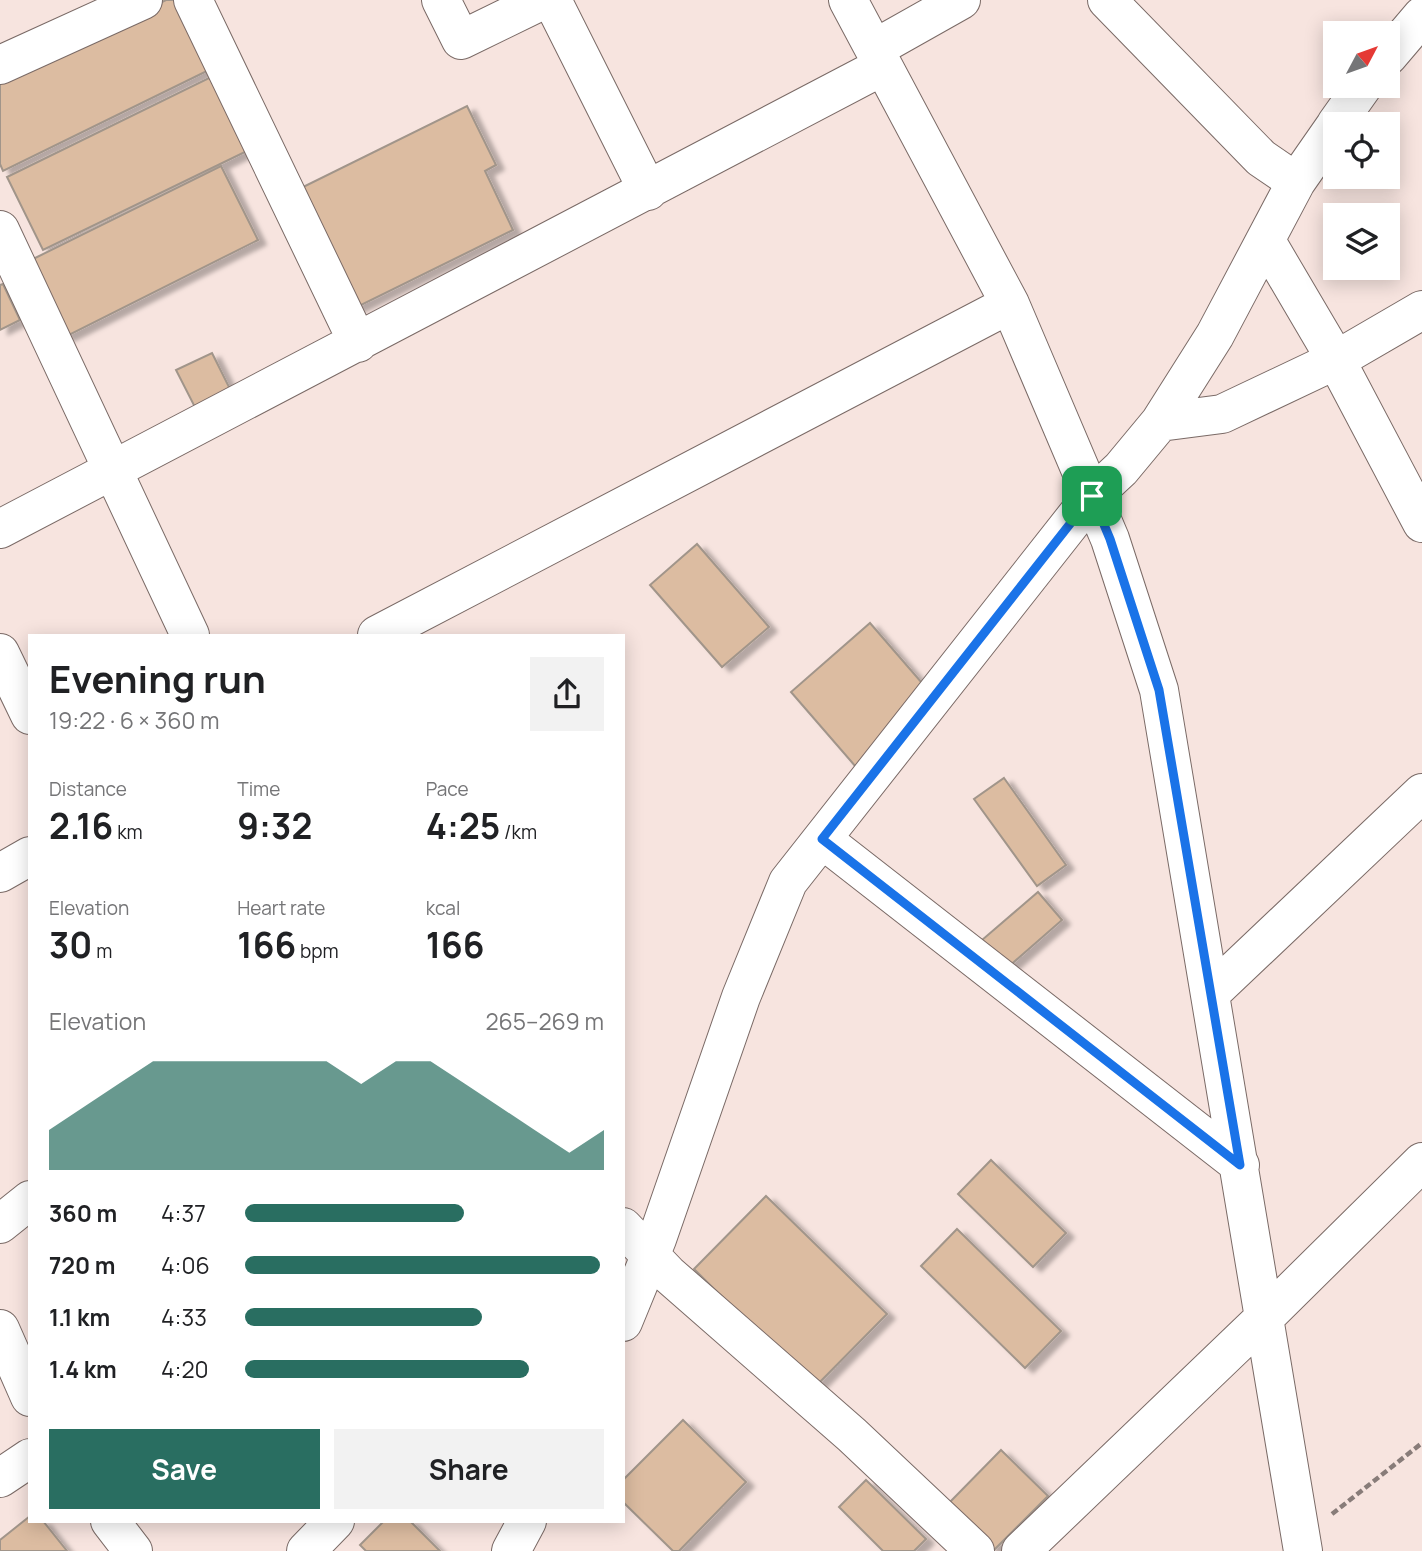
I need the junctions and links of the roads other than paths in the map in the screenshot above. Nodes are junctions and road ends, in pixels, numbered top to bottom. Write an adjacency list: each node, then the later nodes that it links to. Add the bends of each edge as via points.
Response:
1 (143, 0): 12 (street)
2 (193, 0): 20 (street)
3 (441, 0): 4 (street, via 461,40)
4 (543, 0)
5 (552, 0): 15 (street)
6 (848, 0): 11 (street)
7 (961, 0): 11 (street)
8 (1107, 0): 14 (street, via 1261,158)
9 (1422, 16): 10 (street)
10 (1400, 42)
11 (878, 58): 15 (street); 18 (street)
12 (0, 65)
13 (1323, 144): 14 (street)
14 (1296, 182): 17 (street)
15 (648, 191): 20 (street)
16 (0, 230): 23 (street)
17 (1266, 240): 21 (street); 22 (street, via 1215,335)
18 (1010, 304): 24 (street); 28 (street)
19 (1422, 310): 21 (street)
20 (358, 343): 23 (street)
21 (1336, 360): 22 (street, via 1222,414); 25 (street)
22 (1160, 422): 24 (street)
23 (112, 469): 26 (street); 27 (street)
24 (1092, 496): 32 (street); 35 (street, via 1159,690)
25 (1422, 523)
26 (0, 529)
27 (190, 634)
28 (379, 634)
29 (0, 653): 30 (street)
30 (28, 711)
31 (1422, 793): 35 (street)
32 (822, 839): 37 (street); 40 (street, via 788,883 741,997)
33 (28, 857): 34 (street)
34 (0, 873)
35 (1211, 993): 37 (street)
36 (1422, 1162): 42 (street)
37 (1240, 1165): 42 (street)
38 (28, 1202): 39 (street)
39 (0, 1224)
40 (630, 1235): 41 (street); 54 (street)
41 (625, 1297)
42 (1263, 1319): 50 (street); 55 (street)
43 (0, 1329): 44 (street)
44 (28, 1392)
45 (28, 1459): 46 (street)
46 (0, 1478)
47 (112, 1523): 51 (street)
48 (333, 1523): 52 (street)
49 (526, 1523): 53 (street)
50 (1302, 1545)
51 (133, 1551)
52 (306, 1551)
53 (511, 1551)
54 (975, 1551)
55 (1021, 1551)

